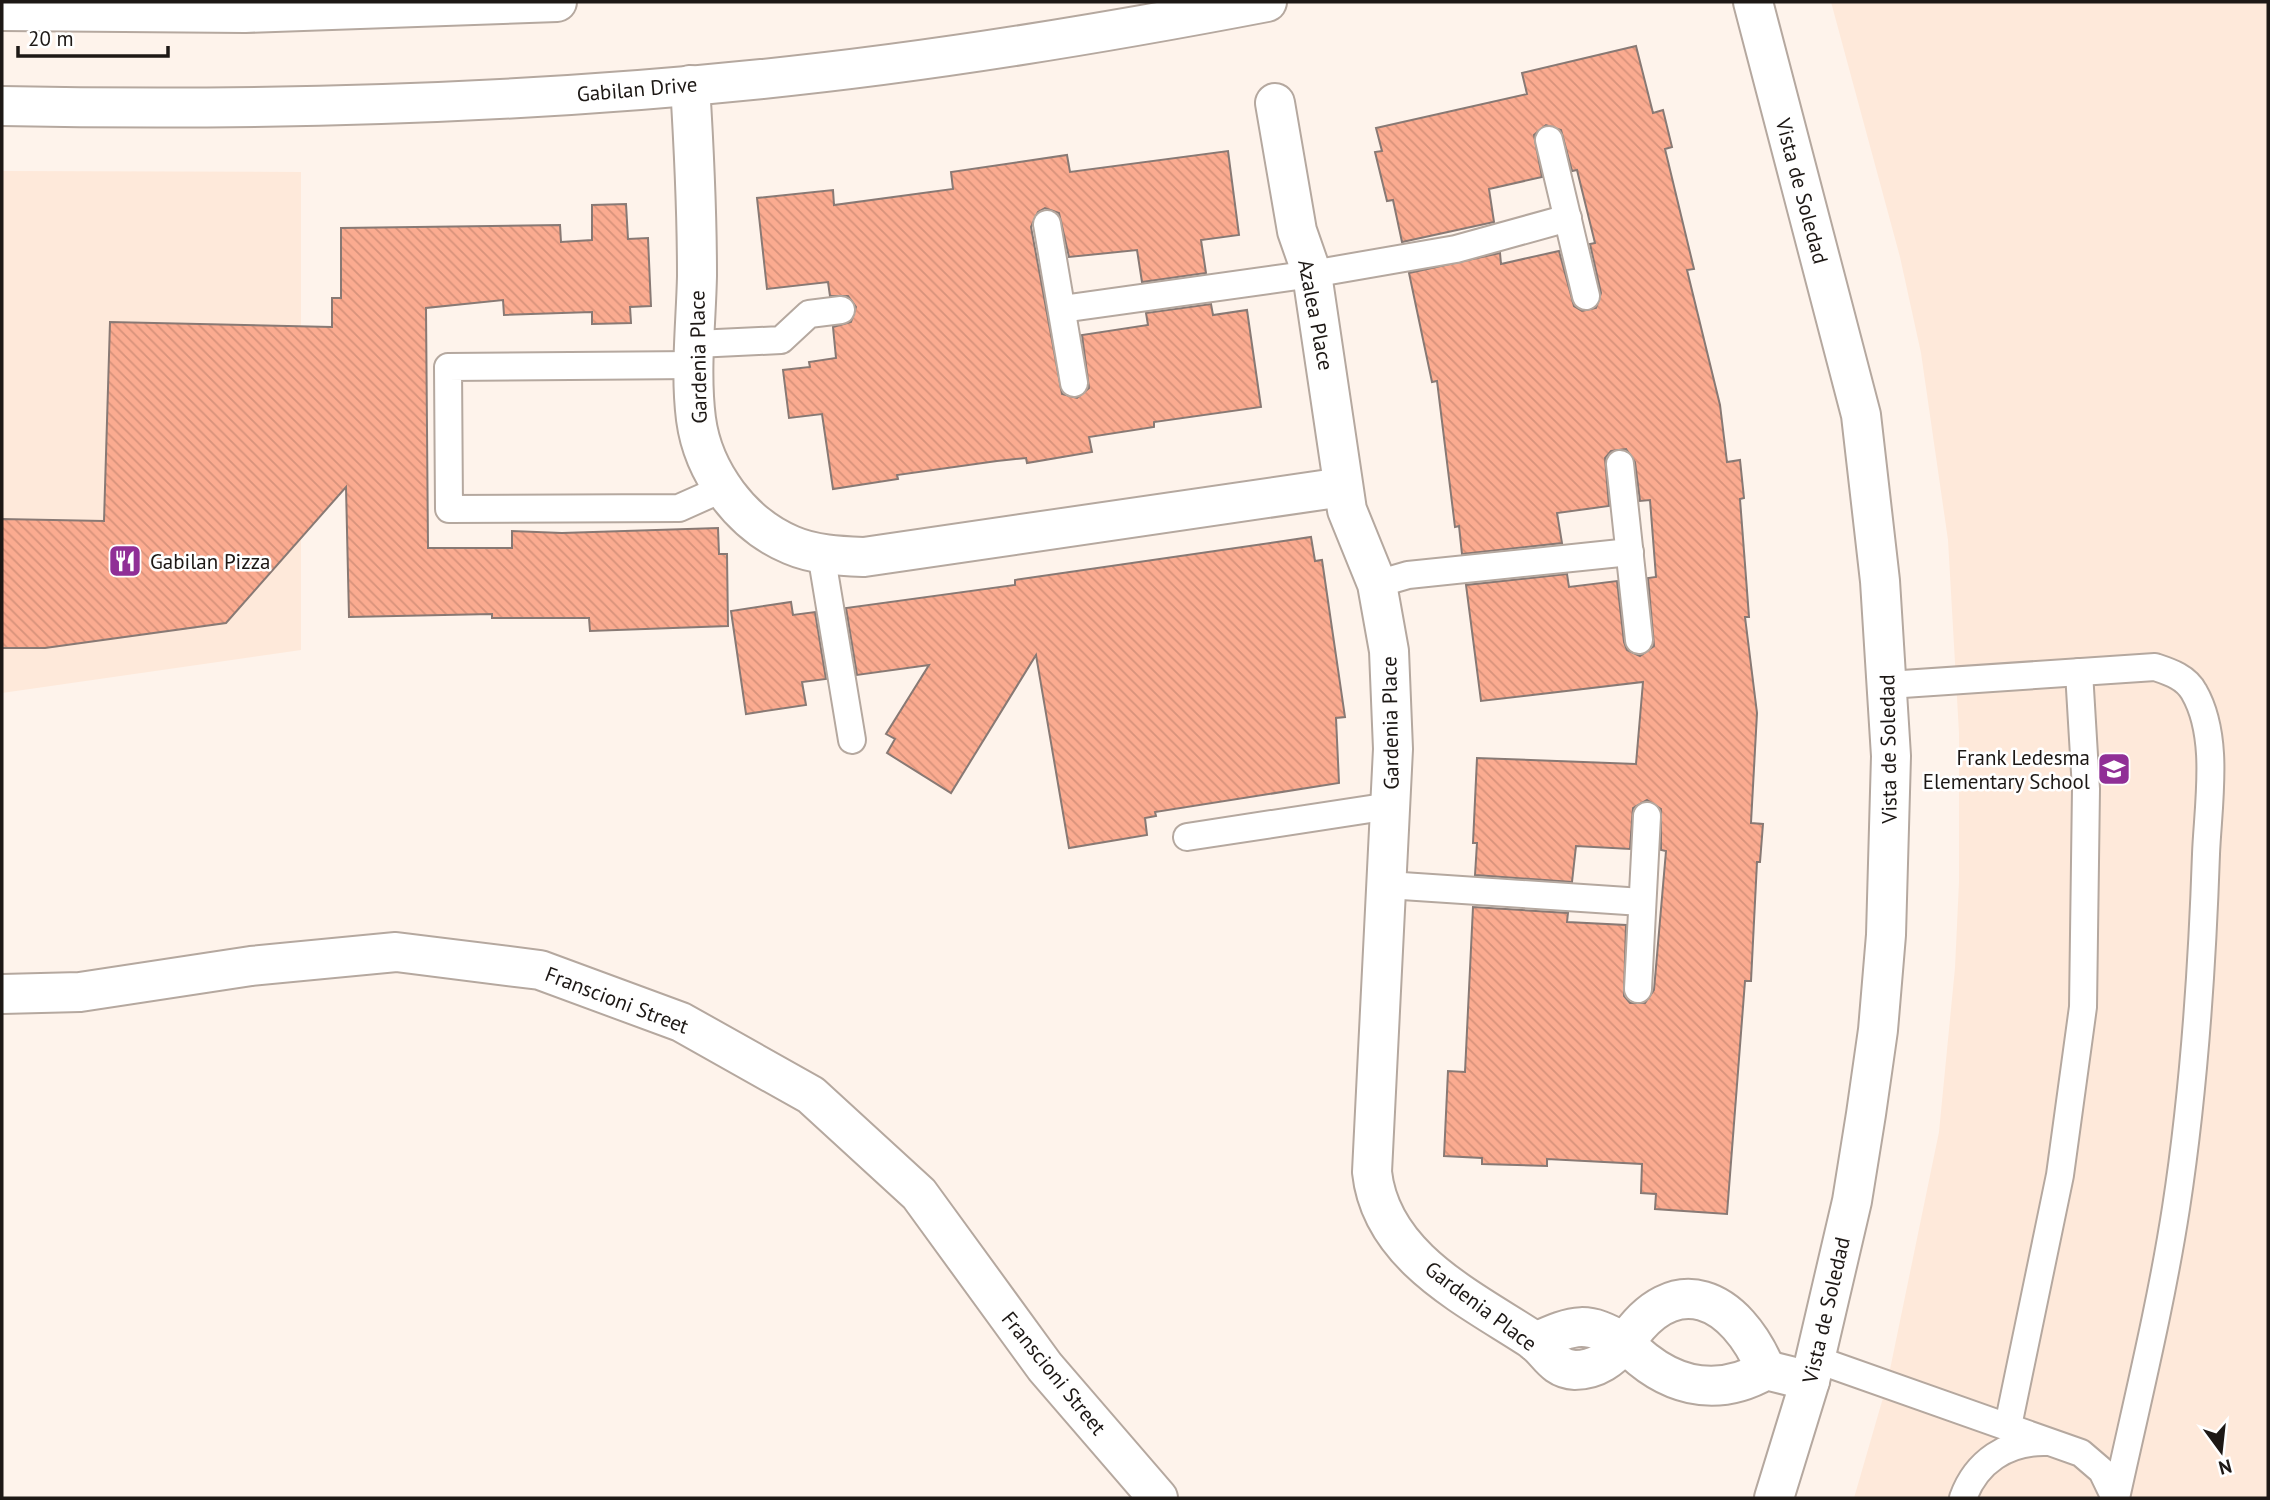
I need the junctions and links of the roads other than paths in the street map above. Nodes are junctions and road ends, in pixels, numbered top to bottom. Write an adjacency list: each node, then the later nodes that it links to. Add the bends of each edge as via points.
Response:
1 (557, 2): 4 (street, via 258,12)
2 (1267, 2): 5 (street, Gabilan Drive, via 975,52)
3 (1753, 2): 25 (street, Vista de Soledad, via 1861,415)
4 (2, 11)
5 (690, 85): 7 (street, Gabilan Drive, via 362,106); 15 (street, Gardenia Place)
6 (1275, 103): 11 (street, Azalea Place, via 1297,231)
7 (2, 106)
8 (1549, 140): 9 (lane)
9 (1568, 218): 11 (lane, via 1456,249); 12 (lane)
10 (1047, 224): 13 (lane)
11 (1312, 274): 13 (lane); 18 (street, Azalea Place)
12 (1586, 296)
13 (1062, 309): 16 (lane)
14 (841, 310): 15 (lane, via 810,314 781,340)
15 (695, 355): 19 (street, Gardenia Place, via 696,420 702,444); 19 (lane, via 448,367 449,509 679,508)
16 (1074, 383)
17 (1620, 464): 20 (lane)
18 (1343, 486): 21 (street, Gardenia Place, via 864,557); 22 (street, Gardenia Place, via 1347,510)
19 (724, 488): 21 (street, Gardenia Place, via 767,533 792,546)
20 (1630, 552): 22 (lane, via 1408,575); 23 (lane)
21 (821, 553): 26 (lane)
22 (1377, 584): 27 (street, Gardenia Place, via 1393,696)
23 (1639, 640)
24 (2079, 672): 25 (lane); 37 (lane, via 2087,869 2083,1007 2057,1187); 42 (lane, via 2155,667 2177,674 2194,690 2207,739 2205,891 2186,1132 2161,1295)
25 (1888, 685): 36 (street, Vista de Soledad, via 1890,839 1878,1030 1852,1201)
26 (852, 740)
27 (1390, 806): 29 (lane); 30 (street, Gardenia Place)
28 (1647, 816): 31 (lane)
29 (1187, 837)
30 (1387, 885): 31 (lane); 34 (street, Gardenia Place, via 1374,1189 1397,1235 1460,1294 1535,1342 1559,1331 1591,1326)
31 (1642, 902): 32 (lane)
32 (1638, 989)
33 (2, 994): 39 (street, Franscioni Street, via 80,992 251,966 396,952 540,970 681,1022 811,1095 919,1194 1045,1367)
34 (1625, 1343): 35 (street, via 1657,1372 1695,1384 1736,1383); 35 (street, via 1638,1324 1660,1306 1697,1299 1724,1310 1738,1323 1757,1348)
35 (1766, 1370): 36 (street)
36 (1812, 1370): 37 (lane); 40 (street, Vista de Soledad)
37 (2008, 1426): 38 (lane)
38 (2055, 1443): 41 (lane, via 2030,1442 2006,1448 1985,1462 1969,1481); 42 (lane, via 2081,1453 2102,1471)
39 (1155, 1497)
40 (1774, 1498)
41 (1963, 1498)
42 (2115, 1498)

